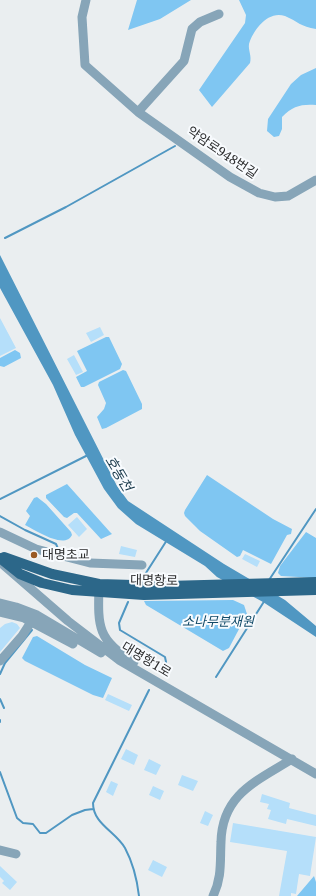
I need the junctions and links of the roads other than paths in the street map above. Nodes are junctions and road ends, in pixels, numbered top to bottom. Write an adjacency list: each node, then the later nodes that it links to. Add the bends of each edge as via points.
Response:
1 (86, 0): 3 (street, 약암로948번길, via 82,17 86,65)
2 (219, 14): 3 (street, via 200,22 192,29 184,61)
3 (138, 112): 4 (street, 약암로948번길, via 225,174 265,196 288,196)
4 (316, 180)
5 (0, 532): 8 (street, 대명항로, via 36,549 90,563)
6 (0, 557): 10 (main road, 대명항로)
7 (0, 562): 16 (street, 대명항1로, via 68,621)
8 (142, 565)
9 (316, 582): 10 (main road, 대명항로)
10 (99, 588): 11 (main road, 대명항로, via 144,595); 18 (street, 대명항1로, via 101,632 111,645 131,660 262,737)
11 (316, 590)
12 (0, 603): 15 (street, via 37,615)
13 (0, 612): 14 (street)
14 (31, 622): 15 (street, via 73,644); 17 (street)
15 (98, 652): 16 (street)
16 (119, 660): 18 (street, 대명항1로)
17 (0, 661)
18 (292, 759): 19 (street, 대명항1로); 22 (street, via 242,791 229,807 221,837 220,877)
19 (316, 774)
20 (0, 850): 21 (street)
21 (16, 854)
22 (213, 896)

